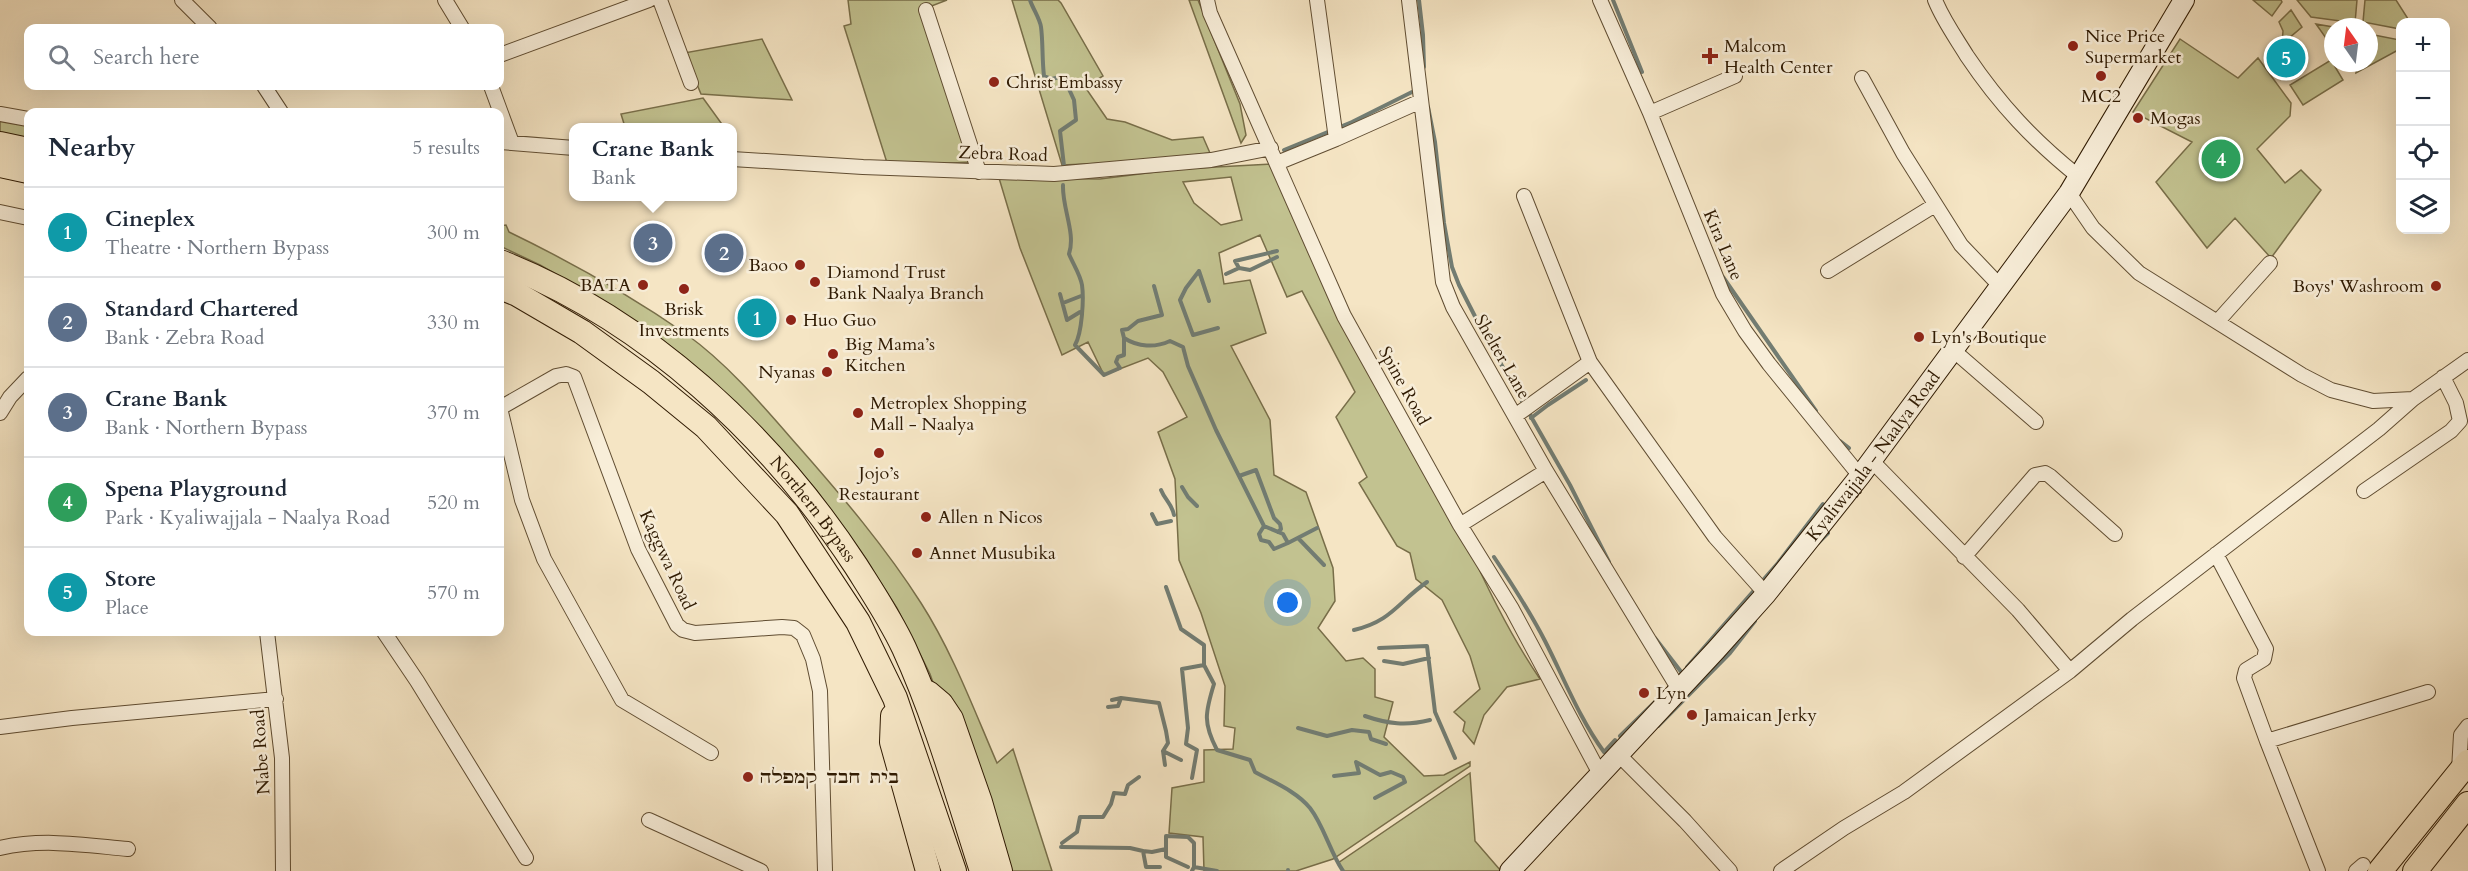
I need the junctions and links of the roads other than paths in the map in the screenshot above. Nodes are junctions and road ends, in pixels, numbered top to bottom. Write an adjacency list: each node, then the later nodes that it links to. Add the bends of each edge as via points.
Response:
1 (182, 0): 12 (street)
2 (445, 0): 13 (street)
3 (649, 0): 14 (street)
4 (660, 0): 17 (street)
5 (1207, 0): 30 (street, Spine Road, via 1209,13)
6 (1317, 0): 26 (street)
7 (1409, 0): 20 (street, Shelter Lane)
8 (1600, 0): 23 (street, Kira Lane)
9 (1935, 0): 37 (street, via 1998,100)
10 (2184, 0): 37 (main road, Kyaliwajjala - Naalya Road)
11 (926, 10): 36 (street)
12 (206, 24)
13 (460, 24)
14 (504, 54)
15 (1735, 76): 23 (street)
16 (1862, 78): 39 (street)
17 (691, 83)
18 (267, 90): 21 (street)
19 (492, 90): 22 (street)
20 (1421, 101): 26 (street); 55 (street, Shelter Lane, via 1443,282 1454,308)
21 (278, 108)
22 (497, 108)
23 (1650, 113): 59 (street, Kira Lane, via 1724,294 1745,331)
24 (0, 114): 25 (street)
25 (24, 118)
26 (1335, 133): 33 (street)
27 (506, 143): 29 (street)
28 (0, 144): 31 (highway)
29 (569, 148)
30 (1271, 148): 33 (street, Spine Road); 36 (street, Zebra Road, via 1211,160 1105,171)
31 (24, 149)
32 (737, 159): 36 (street, Zebra Road)
33 (1277, 163): 62 (street, Spine Road, via 1344,316)
34 (0, 165): 35 (highway)
35 (24, 170)
36 (979, 172)
37 (2074, 185): 45 (main road, Kyaliwajjala - Naalya Road); 47 (street, via 2093,228 2139,273)
38 (1524, 196): 50 (street)
39 (1935, 205): 44 (street); 45 (street, via 1961,245)
40 (0, 212): 41 (street)
41 (24, 217)
42 (2270, 263): 47 (street)
43 (504, 264): 87 (highway, Northern Bypass, via 583,302 643,341 728,413 800,489 841,543 904,647)
44 (1828, 271)
45 (2001, 287): 48 (main road, Kyaliwajjala - Naalya Road)
46 (504, 289): 72 (highway, Northern Bypass, via 582,332 651,381 706,427 787,514 858,622)
47 (2218, 321): 53 (street, via 2331,390 2373,401)
48 (1953, 350): 57 (street); 59 (main road, Kyaliwajjala - Naalya Road)
49 (2468, 360): 51 (street)
50 (1590, 362): 55 (street); 66 (street, via 1720,543)
51 (2443, 377): 53 (street); 61 (street, via 2460,421)
52 (24, 382): 56 (street)
53 (2413, 399): 64 (street)
54 (504, 406): 90 (street, Kaggwa Road, via 556,376 574,377 639,549 683,630 695,633 782,627 803,634 820,691)
55 (1522, 412): 60 (street, Shelter Lane)
56 (0, 413)
57 (2036, 422)
58 (504, 425): 77 (street, via 522,500 544,559 622,700)
59 (1866, 468): 65 (street, Kira Lane); 66 (main road, Kyaliwajjala - Naalya Road)
60 (1546, 471): 62 (street); 70 (street, Shelter Lane)
61 (2364, 491)
62 (1460, 525): 80 (street, Spine Road, via 1512,609)
63 (2115, 534): 65 (street, via 2050,476 2040,473)
64 (2216, 554): 69 (street); 76 (street, via 2266,649 2264,659 2246,670 2244,678)
65 (1964, 557): 69 (street, Kira Lane, via 2018,610)
66 (1761, 588): 70 (main road, Kyaliwajjala - Naalya Road)
67 (268, 636): 73 (street, Nabe Road)
68 (387, 636): 85 (street)
69 (2070, 671): 95 (street, via 1904,792)
70 (1676, 684): 78 (main road, Kyaliwajjala - Naalya Road)
71 (2428, 692): 76 (street)
72 (895, 698): 91 (highway, via 892,742); 92 (highway, Northern Bypass)
73 (276, 699): 75 (street); 88 (street, Nabe Road, via 282,758)
74 (2468, 726): 79 (street, via 2460,743)
75 (0, 727)
76 (2267, 741): 96 (street)
77 (711, 753)
78 (1619, 755): 80 (main road, Kyaliwajjala - Naalya Road); 94 (street)
79 (2464, 768): 86 (highway)
80 (1600, 774): 93 (main road, Kyaliwajjala - Naalya Road)
81 (2468, 804): 97 (highway)
82 (649, 820): 89 (street)
83 (0, 848): 84 (street, via 56,842)
84 (128, 849)
85 (526, 858)
86 (2366, 869)
87 (995, 870)
88 (283, 871)
89 (761, 871)
90 (825, 871)
91 (928, 871)
92 (954, 871)
93 (1510, 871)
94 (1730, 871)
95 (1781, 871)
96 (2318, 871)
97 (2415, 871)

